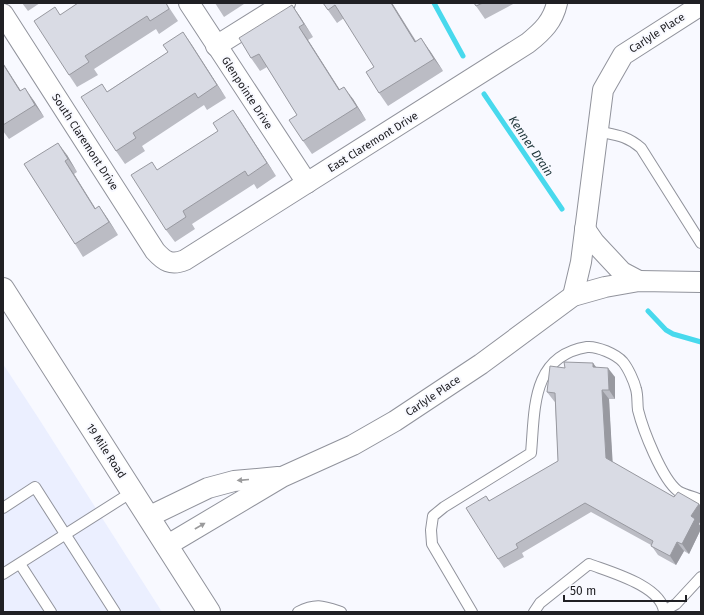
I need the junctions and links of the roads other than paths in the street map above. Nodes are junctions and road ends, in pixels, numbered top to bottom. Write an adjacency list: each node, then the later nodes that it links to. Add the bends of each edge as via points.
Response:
1 (189, 3): 6 (street, Glenpointe Drive)
2 (285, 3): 6 (street)
3 (557, 3): 8 (street, East Claremont Drive, via 553,16 544,30 528,43)
4 (701, 5): 7 (street, Carlyle Place, via 623,55 603,90)
5 (3, 14): 11 (street, South Claremont Drive, via 155,251 164,260)
6 (216, 46): 8 (street, Glenpointe Drive)
7 (597, 131): 9 (street, Carlyle Place); 10 (lane, via 631,140 641,148)
8 (306, 184): 11 (street, East Claremont Drive, via 185,260)
9 (585, 229): 12 (street, Carlyle Place, via 622,272); 15 (street, Carlyle Place)
10 (701, 243)
11 (173, 263)
12 (639, 280): 13 (street, Carlyle Place); 15 (street, Carlyle Place)
13 (701, 282)
14 (3, 289): 17 (street, 19 Mile Road)
15 (573, 296): 16 (street, Carlyle Place, via 481,364 395,421 353,445)
16 (282, 477): 20 (street, Carlyle Place, one-way to 20, via 234,481 208,488); 22 (street, Carlyle Place, one-way to 16)
17 (132, 492): 20 (street, 19 Mile Road); 21 (lane)
18 (701, 500): 32 (lane, via 678,491 663,473 642,426 636,390 622,361 593,346 576,349 563,355 554,360 539,385 531,453 433,516 432,544)
19 (3, 508): 21 (lane, via 35,487)
20 (148, 517): 22 (street, 19 Mile Road)
21 (66, 535): 23 (lane); 28 (lane)
22 (166, 546): 29 (street, 19 Mile Road)
23 (20, 564): 24 (lane); 27 (lane)
24 (3, 574)
25 (701, 577): 34 (lane, via 676,604)
26 (543, 608): 33 (lane); 34 (lane, via 589,564 637,583 658,597)
27 (51, 612)
28 (115, 612)
29 (209, 612)
30 (298, 612): 31 (lane, via 310,606 323,606)
31 (341, 612)
32 (472, 612)
33 (534, 612)
34 (664, 612)

